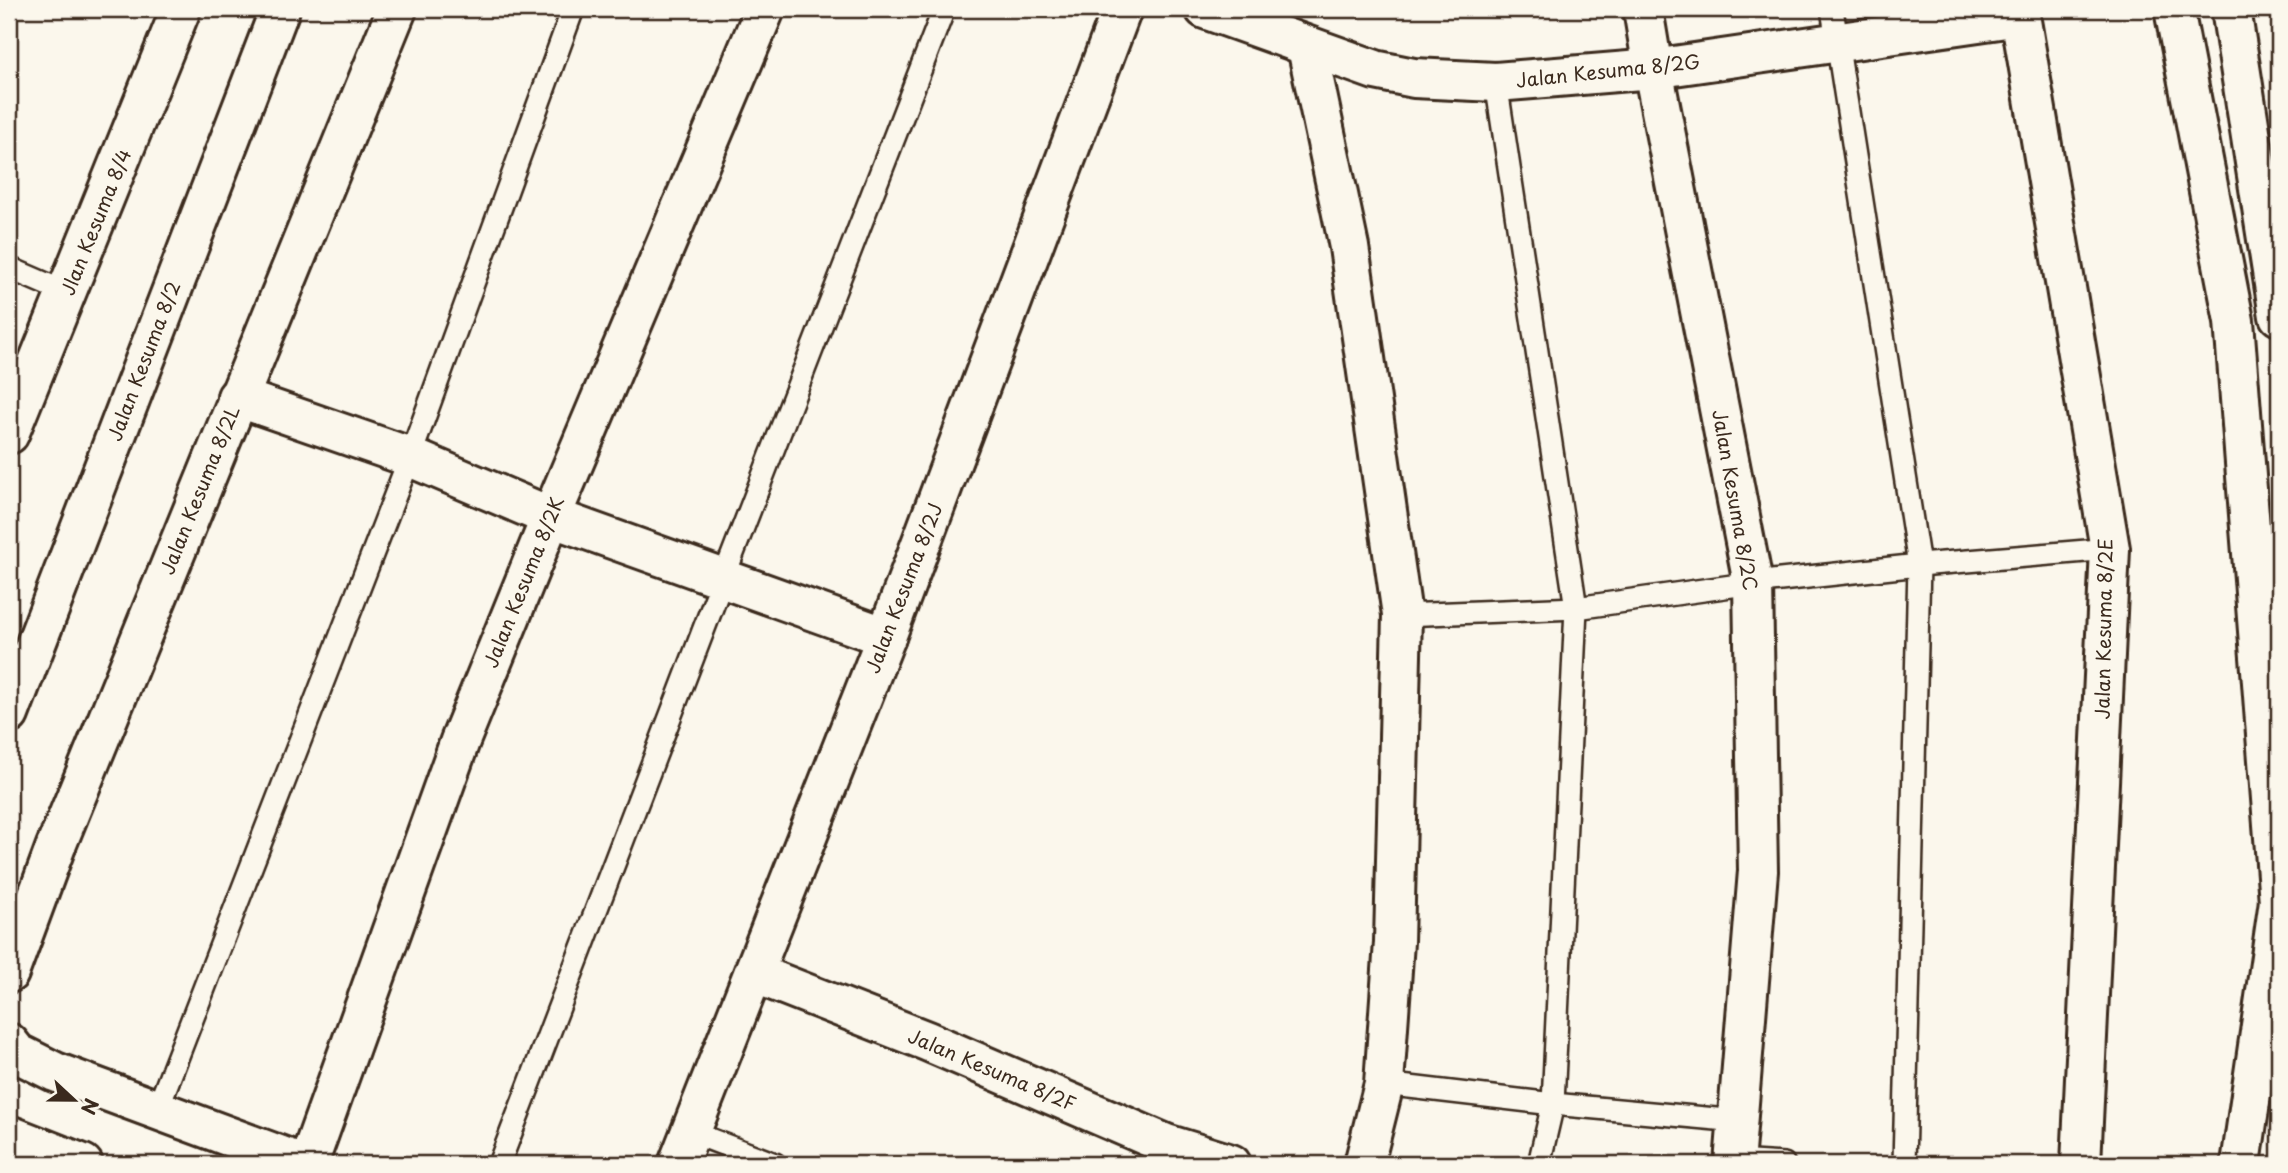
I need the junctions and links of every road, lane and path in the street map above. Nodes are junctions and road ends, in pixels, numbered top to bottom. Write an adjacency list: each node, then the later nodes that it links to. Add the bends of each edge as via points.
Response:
1 (181, 9): 18 (street, Jlan Kesuma 8/4)
2 (280, 9): 31 (street, Jalan Kesuma 8/2)
3 (397, 9): 20 (street, Jalan Kesuma 8/2L)
4 (573, 9): 22 (lane)
5 (765, 9): 23 (street, Jalan Kesuma 8/2K)
6 (944, 9): 26 (lane)
7 (1122, 9): 30 (street, Jalan Kesuma 8/2J)
8 (1205, 9): 14 (street, Jalan Kesuma 8/2G)
9 (1643, 9): 15 (street, Jalan Kesuma 8/2C)
10 (2174, 9): 32 (street, via 2234,321)
11 (2231, 9): 19 (street)
12 (2020, 13): 13 (street, Jalan Kesuma 8/2G); 24 (street, Jalan Kesuma 8/2E)
13 (1835, 25): 15 (street, Jalan Kesuma 8/2G); 25 (lane)
14 (1307, 47): 16 (street, Jalan Kesuma 8/2G, via 1414,78); 29 (street, via 1349,247)
15 (1653, 69): 16 (street, Jalan Kesuma 8/2G); 27 (street, Jalan Kesuma 8/2C)
16 (1496, 82): 28 (lane)
17 (9, 268): 18 (lane)
18 (67, 293): 21 (street, Jlan Kesuma 8/4)
19 (2279, 317)
20 (237, 397): 22 (street); 33 (street, Jalan Kesuma 8/2L)
21 (9, 435)
22 (410, 457): 23 (street); 38 (lane)
23 (551, 517): 26 (street); 44 (street, Jalan Kesuma 8/2K, via 460,741)
24 (2110, 550): 25 (lane); 52 (street, Jalan Kesuma 8/2E)
25 (1919, 565): 27 (lane); 51 (lane)
26 (723, 579): 30 (street); 45 (lane)
27 (1753, 583): 28 (lane); 39 (street, Jalan Kesuma 8/2C, via 1758,871)
28 (1576, 608): 29 (lane); 37 (lane)
29 (1402, 615): 36 (street, via 1394,942)
30 (886, 636): 34 (street, Jalan Kesuma 8/2J)
31 (9, 713)
32 (2279, 902): 53 (street)
33 (9, 973)
34 (754, 973): 41 (street, Jalan Kesuma 8/2J); 47 (street, Jalan Kesuma 8/2F, via 1166,1144)
35 (9, 1043): 38 (street, via 18,1053 55,1072)
36 (1384, 1084): 37 (lane); 48 (street)
37 (1553, 1104): 39 (lane); 49 (lane)
38 (158, 1110): 44 (street)
39 (1738, 1121): 42 (street, Jalan Kesuma 8/2C)
40 (9, 1135): 43 (street)
41 (685, 1148): 46 (lane)
42 (1735, 1163): 50 (lane)
43 (83, 1164)
44 (305, 1164)
45 (499, 1164)
46 (775, 1164)
47 (1231, 1164)
48 (1364, 1164)
49 (1539, 1164)
50 (1784, 1164)
51 (1904, 1164)
52 (2081, 1164)
53 (2241, 1164)

